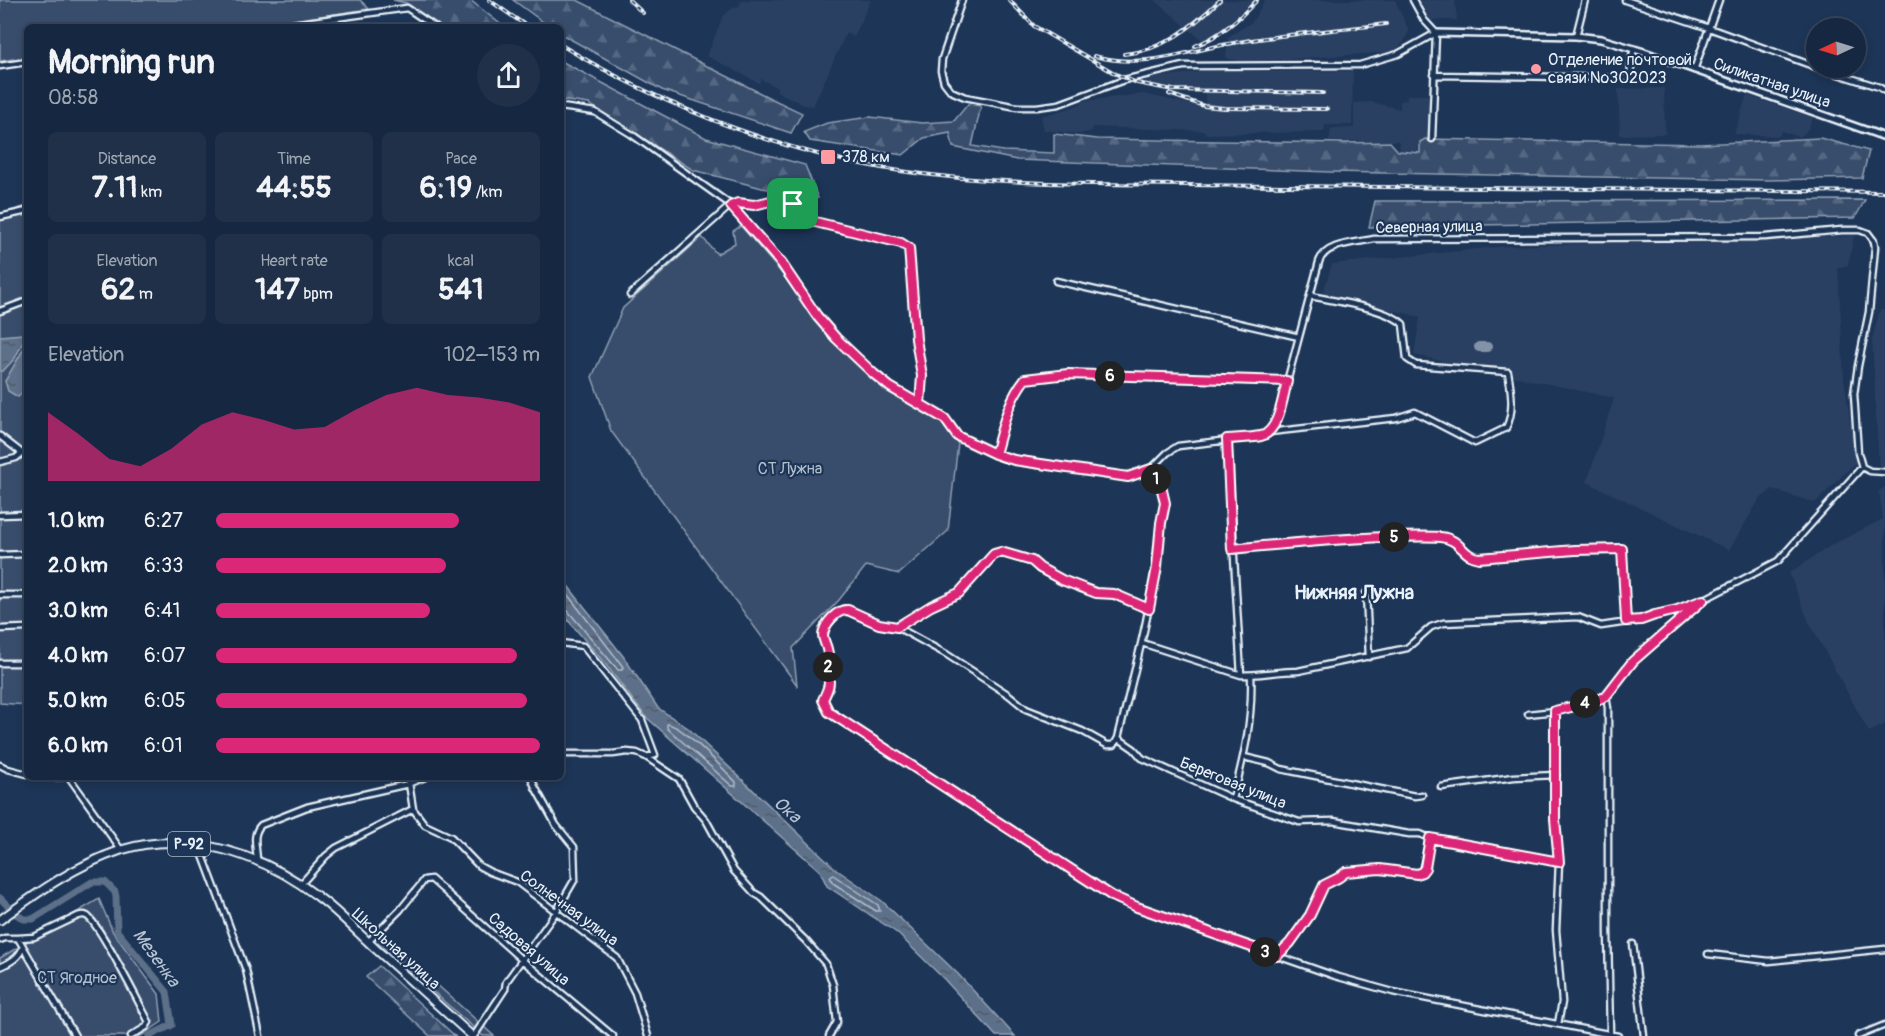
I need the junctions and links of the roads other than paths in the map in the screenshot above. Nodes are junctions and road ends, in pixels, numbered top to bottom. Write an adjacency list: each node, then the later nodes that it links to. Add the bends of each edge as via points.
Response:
1 (962, 0): 9 (street, via 942,59 944,82 964,97 1017,107 1059,104 1124,80 1183,66 1360,65 1398,54)
2 (1413, 0): 9 (street)
3 (1585, 0): 10 (street)
4 (1625, 0): 8 (street)
5 (1719, 0): 8 (street)
6 (292, 24): 7 (street, via 407,8)
7 (431, 24)
8 (1709, 28): 13 (street); 15 (street)
9 (1436, 33): 10 (street, Силикатная улица); 16 (street)
10 (1576, 36): 11 (street, Силикатная улица)
11 (1634, 49): 15 (street, Силикатная улица); 16 (street, via 1630,78)
12 (24, 62): 14 (street)
13 (1806, 63)
14 (0, 66)
15 (1694, 70): 20 (street, Силикатная улица)
16 (1434, 75): 21 (street)
17 (1852, 78): 18 (street)
18 (1885, 91)
19 (564, 107): 22 (street, via 595,112)
20 (1885, 137)
21 (1432, 139)
22 (731, 206): 26 (street); 32 (street, via 782,264 836,338 890,387); 32 (street, via 791,196 795,212 803,219 909,248 922,376)
23 (24, 212): 24 (street)
24 (0, 218)
25 (1056, 281): 30 (street)
26 (630, 295)
27 (1311, 296): 30 (street, Северная улица); 33 (street, via 1398,320 1403,324 1407,359 1411,363 1508,372 1512,395 1509,423 1475,443 1415,412 1396,418); 39 (street, Северная улица, via 1325,251 1374,239 1765,237 1863,231 1871,236 1875,247 1869,312 1854,394 1857,453)
28 (24, 303): 29 (street)
29 (0, 311)
30 (1299, 337): 31 (street, Северная улица)
31 (1287, 381): 33 (street, Северная улица); 37 (street, via 1068,374 1025,379 1009,405)
32 (920, 404): 37 (street, via 945,419 957,436)
33 (1270, 432): 35 (street)
34 (0, 436): 36 (street)
35 (1227, 439): 40 (street, via 1178,446); 44 (street)
36 (22, 453): 38 (street)
37 (995, 454): 40 (street, via 1128,477)
38 (0, 462)
39 (1862, 466): 41 (street); 50 (street, via 1778,561)
40 (1151, 469): 51 (street, via 1165,503)
41 (1885, 472)
42 (24, 514): 43 (street)
43 (0, 515)
44 (1232, 549): 52 (street, via 1344,538 1406,537 1452,539 1470,557 1479,558 1622,549); 61 (street)
45 (24, 554): 46 (street)
46 (0, 555)
47 (1366, 593): 58 (street)
48 (0, 595): 49 (street)
49 (24, 595)
50 (1703, 600): 52 (street); 63 (street, via 1633,661)
51 (1149, 609): 53 (street, via 1114,594 1096,593 1062,580 1032,561 1001,552 994,554 959,593); 57 (street)
52 (1626, 621): 58 (street, via 1601,626 1578,617 1443,623 1431,627 1407,648)
53 (897, 627): 66 (street, via 954,659 1026,709 1107,745 1114,745); 97 (street, via 844,609 826,626 823,635 829,688 823,700 829,712 1112,896)
54 (24, 628): 55 (street)
55 (0, 629)
56 (564, 643): 68 (street, via 583,646 642,720 655,755)
57 (1142, 643): 61 (street); 66 (street)
58 (1369, 657): 62 (street, via 1298,671)
59 (0, 663): 60 (street)
60 (24, 663)
61 (1241, 675): 62 (street)
62 (1251, 675): 69 (street, via 1252,702)
63 (1606, 696): 64 (street); 102 (street)
64 (1555, 711): 65 (street); 72 (street)
65 (1528, 714)
66 (1118, 738): 80 (street, Береговая улица, via 1142,758)
67 (564, 754): 68 (street, via 627,752)
68 (646, 757): 109 (street, via 679,779 734,871 826,964 837,1022)
69 (1244, 757): 79 (street, via 1281,770); 80 (street)
70 (0, 765): 71 (street)
71 (24, 773)
72 (1556, 775): 78 (street); 86 (street)
73 (71, 780): 84 (street)
74 (408, 780): 77 (street)
75 (418, 780): 77 (street)
76 (532, 780): 88 (street, via 556,825 575,850 575,879)
77 (408, 784): 81 (street); 85 (street, via 308,807 261,825 255,835)
78 (1441, 787)
79 (1422, 795)
80 (1233, 799): 82 (street, Береговая улица, via 1299,822 1333,821)
81 (413, 809): 87 (street, via 336,848); 88 (street, Солнечная улица, via 425,825 452,837 479,866 517,882)
82 (1430, 838): 86 (street, Береговая улица); 97 (street, via 1422,872 1365,869 1346,872 1324,885 1310,915)
83 (199, 845): 84 (main road, Р-92, via 164,843); 85 (main road, Р-92); 105 (street, via 246,970)
84 (121, 850): 89 (main road, Р-92, via 62,877)
85 (257, 861): 87 (main road, Р-92)
86 (1559, 862): 100 (street, via 1556,915 1562,1002)
87 (301, 884): 92 (main road, Школьная улица / Р-92)
88 (556, 912): 98 (street); 108 (street, Солнечная улица, via 617,958 635,993)
89 (0, 920)
90 (18, 938): 91 (street); 94 (street); 104 (street, via 34,937 78,916 90,918 149,1022)
91 (0, 940)
92 (368, 942): 98 (street, Садовая улица, via 424,880 431,879); 106 (main road, Школьная улица / Р-92)
93 (1633, 944): 111 (street)
94 (23, 946): 99 (street, via 16,959); 103 (street)
95 (1885, 948): 96 (street, via 1769,961)
96 (1708, 954)
97 (1277, 956): 100 (street, via 1393,992)
98 (522, 960): 106 (street); 107 (street, Садовая улица)
99 (0, 967)
100 (1558, 1024): 102 (street)
101 (1885, 1025): 112 (street)
102 (1610, 1034): 110 (street)
103 (75, 1036)
104 (131, 1036)
105 (260, 1036)
106 (473, 1036)
107 (613, 1036)
108 (648, 1036)
109 (829, 1036)
110 (1618, 1036)
111 (1644, 1036)
112 (1858, 1036)

